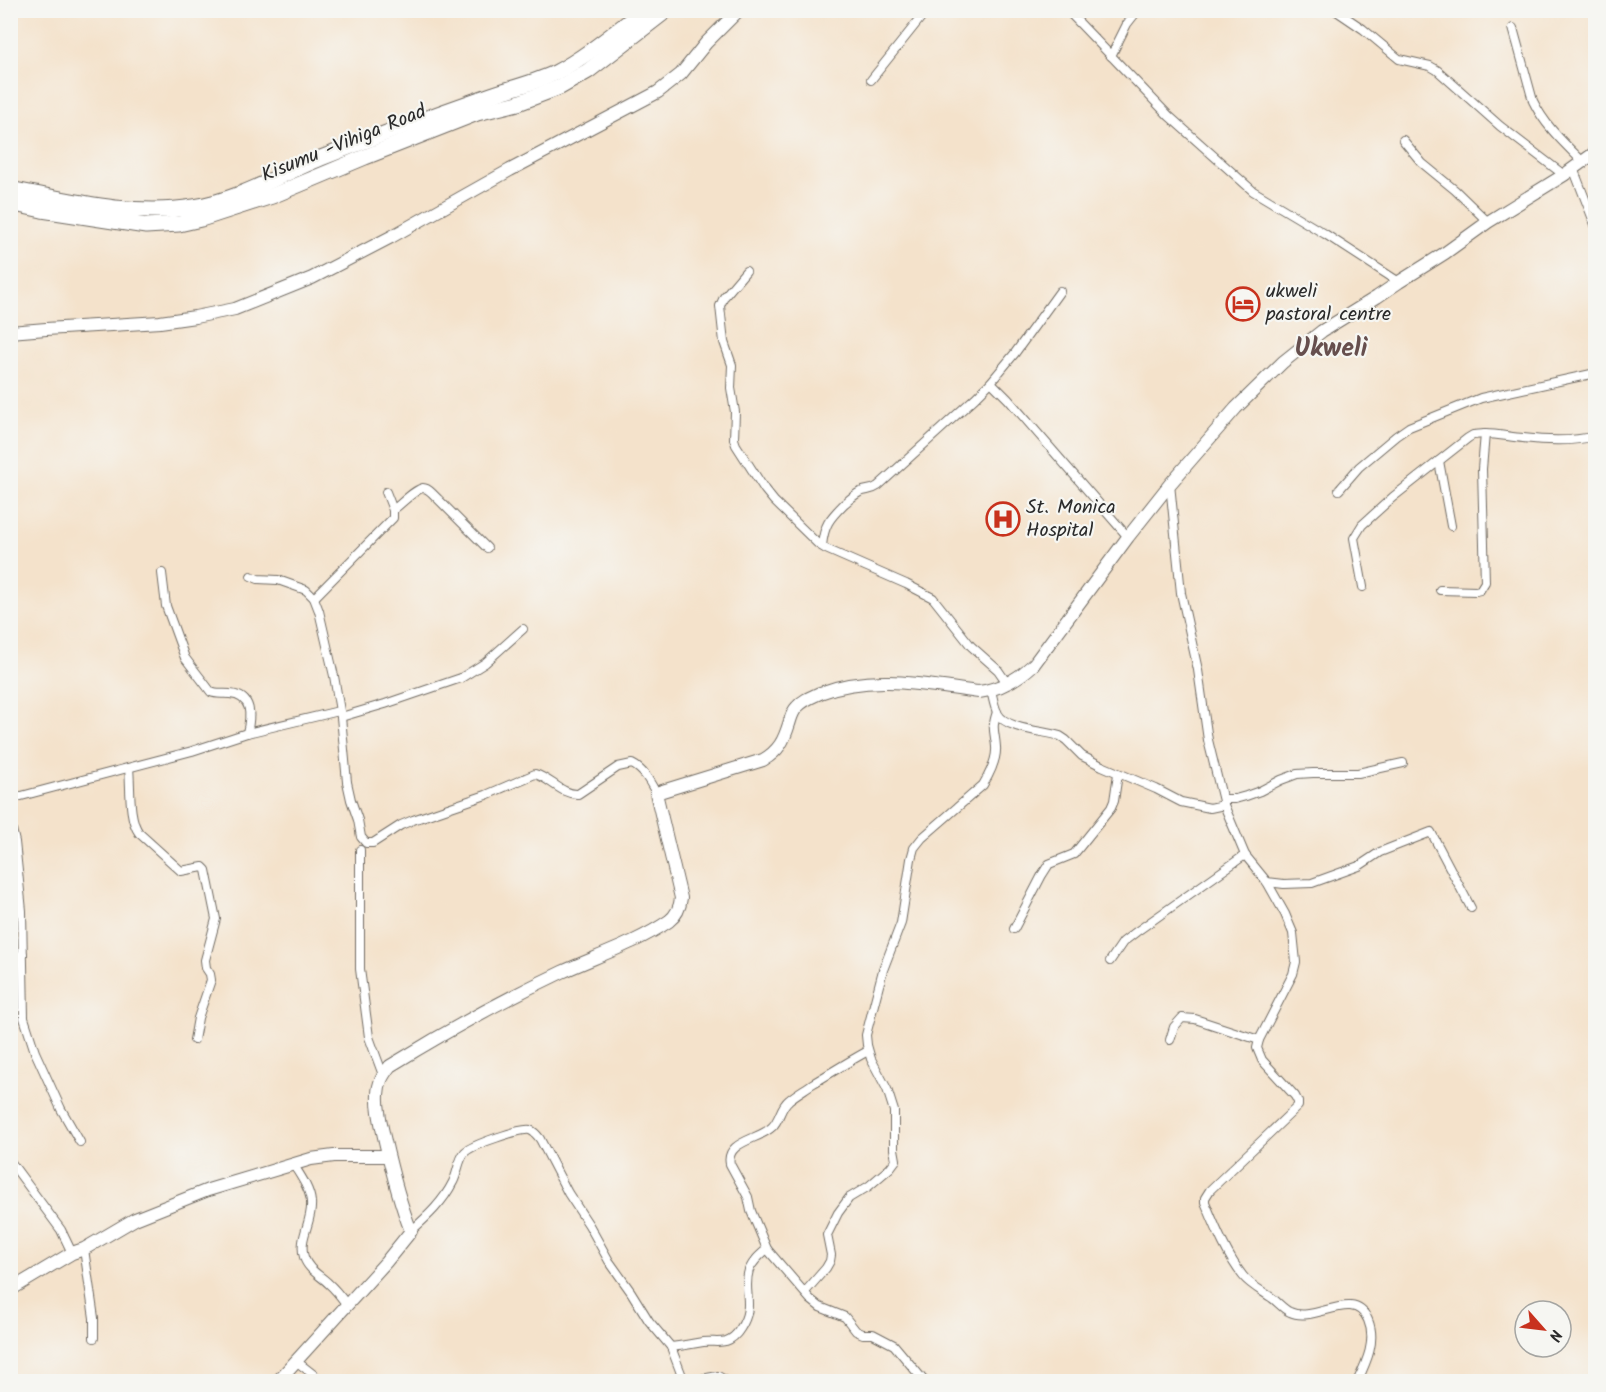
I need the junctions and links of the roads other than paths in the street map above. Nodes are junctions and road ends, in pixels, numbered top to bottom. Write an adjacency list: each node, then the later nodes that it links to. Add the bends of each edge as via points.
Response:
1 (644, 10): 14 (highway, Kisumu -Vihiga Road, via 580,59 553,74 320,159 225,199 196,207 144,211 99,207)
2 (667, 10): 15 (highway, Kisumu -Vihiga Road, via 588,72 560,87 477,113 272,196 212,216 146,226)
3 (739, 10): 21 (street, via 681,74 658,92 312,278 235,309 195,317)
4 (927, 10): 10 (street)
5 (1067, 10): 9 (street)
6 (1138, 10): 9 (street)
7 (1335, 10): 13 (street, via 1399,59 1437,70 1500,126)
8 (1513, 28): 13 (street, via 1533,101)
9 (1111, 56): 19 (street, via 1169,116 1253,191)
10 (871, 80)
11 (1403, 140): 16 (street, via 1422,163)
12 (1596, 153): 13 (street)
13 (1573, 168): 16 (street); 17 (street)
14 (10, 189)
15 (10, 203)
16 (1488, 222): 19 (street)
17 (1596, 226)
18 (746, 271): 33 (street, via 720,306 724,342 732,365 734,439 774,501)
19 (1399, 282): 27 (street, via 1322,331 1284,362 1236,408)
20 (1060, 291): 23 (street)
21 (10, 332)
22 (1596, 373): 28 (street, via 1481,399 1419,423 1403,431 1359,467)
23 (991, 382): 32 (street); 33 (street, via 878,486 856,494 833,515 826,525)
24 (1485, 434): 25 (street, via 1561,440); 26 (street, via 1473,435); 38 (street, via 1484,586 1476,591)
25 (1596, 436)
26 (1439, 461): 31 (street); 37 (street, via 1356,533 1354,544)
27 (1170, 484): 32 (street); 51 (street, via 1181,593)
28 (1339, 490)
29 (386, 492): 30 (street)
30 (393, 510): 34 (street, via 420,489 426,489); 39 (street, via 391,521)
31 (1451, 526)
32 (1128, 537): 41 (street, via 1034,664)
33 (822, 546): 41 (street, via 933,598)
34 (487, 548)
35 (162, 573): 45 (street, via 166,606 184,658 210,692 244,700 250,713)
36 (251, 576): 39 (street, via 278,580)
37 (1363, 587)
38 (1440, 590)
39 (314, 597): 44 (street)
40 (523, 629): 44 (street, via 485,663 461,678 385,704)
41 (1007, 683): 42 (street)
42 (991, 690): 43 (street); 49 (street, via 892,682 836,687 796,708 784,740 770,756)
43 (997, 712): 48 (street, via 1014,726 1060,736 1082,756); 64 (street, via 993,727 996,754 988,777 914,848 901,923 867,1029)
44 (340, 714): 45 (street); 49 (street, via 347,782 361,837 369,844 401,825 535,774 568,793 578,794 618,766 632,764)
45 (247, 733): 47 (street)
46 (1403, 764): 51 (street, via 1358,773 1297,774 1253,794)
47 (129, 768): 50 (street); 61 (street, via 135,828 181,871 203,867 206,870 216,919 204,960 211,980)
48 (1118, 774): 51 (street, via 1197,807 1210,808); 57 (street, via 1111,808 1074,854 1049,864)
49 (656, 793): 65 (street, via 681,898 678,913 652,932 561,972 484,1012 390,1066)
50 (10, 799)
51 (1223, 802): 54 (street)
52 (10, 821): 58 (street, via 22,911)
53 (360, 850): 65 (street, via 360,969 369,1037)
54 (1245, 855): 55 (street); 60 (street, via 1130,937)
55 (1268, 882): 56 (street, via 1312,883 1431,832); 63 (street, via 1293,933 1296,962)
56 (1471, 908)
57 (1014, 929)
58 (23, 954): 59 (street); 66 (street, via 23,1008 28,1032 61,1109)
59 (10, 958)
60 (1110, 961)
61 (194, 1040)
62 (1170, 1040): 63 (street, via 1182,1018)
63 (1259, 1040): 84 (street, via 1257,1048 1262,1060 1295,1096 1298,1106 1210,1190 1205,1203 1242,1275 1287,1311 1311,1314 1345,1306 1361,1309 1368,1318 1371,1345)
64 (868, 1051): 71 (street, via 789,1100 771,1128 730,1153 730,1164 748,1197); 74 (street, via 894,1111 896,1160 849,1198 838,1213 827,1235 830,1261)
65 (383, 1075): 67 (street, via 378,1108)
66 (80, 1142)
67 (388, 1156): 69 (street, via 334,1156); 70 (street)
68 (10, 1161): 72 (street)
69 (293, 1164): 72 (street, via 151,1212); 75 (street, via 311,1202 304,1257)
70 (411, 1231): 75 (street); 77 (street, via 447,1193 468,1150 509,1134 532,1131 616,1272)
71 (767, 1249): 74 (street); 77 (street, via 750,1267 748,1311 733,1338)
72 (78, 1251): 73 (street); 76 (street, via 94,1318)
73 (10, 1290)
74 (805, 1292): 83 (street, via 820,1307 844,1317 856,1331 873,1334 894,1345)
75 (347, 1305): 78 (street)
76 (94, 1338)
77 (671, 1347): 79 (street)
78 (296, 1361): 80 (street); 81 (street)
79 (686, 1380): 82 (street, via 717,1376)
80 (277, 1382)
81 (323, 1382)
82 (728, 1382)
83 (925, 1382)
84 (1357, 1382)

